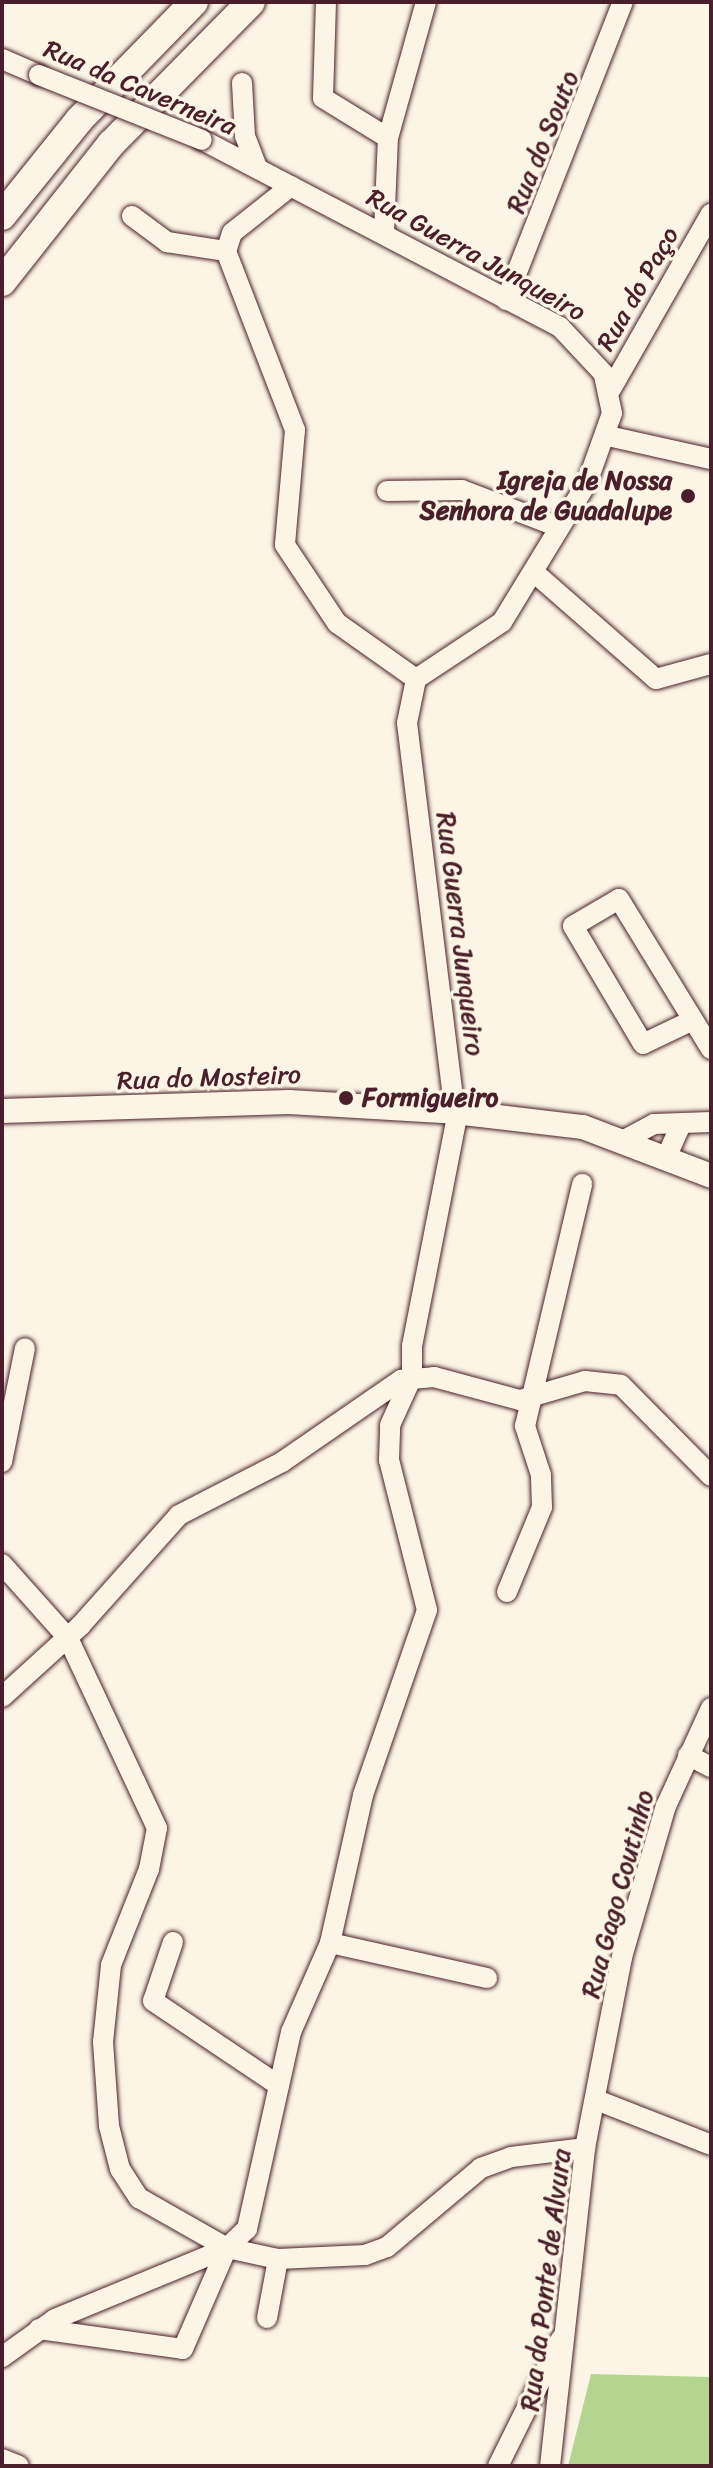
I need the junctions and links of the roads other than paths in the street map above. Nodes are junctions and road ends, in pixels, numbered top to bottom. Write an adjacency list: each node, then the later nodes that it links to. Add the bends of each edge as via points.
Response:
1 (194, 2): 12 (highway, via 80,119)
2 (251, 2): 16 (highway, via 111,144)
3 (326, 2): 8 (street, via 323,98)
4 (426, 2): 8 (street)
5 (623, 2): 17 (street, Rua do Souto)
6 (2, 59): 9 (street, Rua da Caverneira, bridge, via 202,140)
7 (242, 83): 9 (street, via 245,136)
8 (388, 138): 14 (street)
9 (257, 168): 10 (street, Rua Guerra Junqueiro)
10 (291, 186): 14 (street, Rua Guerra Junqueiro); 15 (street, via 232,233)
11 (711, 214): 18 (street, Rua do Paço)
12 (2, 216)
13 (132, 216): 15 (street, via 167,242)
14 (384, 232): 17 (street, Rua Guerra Junqueiro)
15 (226, 251): 25 (street, via 295,430 285,545 337,623)
16 (2, 282)
17 (506, 300): 18 (street, Rua Guerra Junqueiro, via 580,343)
18 (611, 389): 19 (street)
19 (608, 436): 20 (street); 22 (street)
20 (711, 459)
21 (387, 491): 22 (street, via 462,490)
22 (559, 527): 23 (street)
23 (536, 574): 24 (street, via 656,679); 25 (street, via 502,622)
24 (711, 664)
25 (416, 679): 29 (street, Rua Guerra Junqueiro, via 407,723)
26 (693, 1020): 26 (street, via 619,899 573,926 643,1044); 27 (street)
27 (711, 1049)
28 (2, 1111): 29 (main road, Rua do Mosteiro, via 289,1102)
29 (455, 1112): 32 (main road, Rua do Mosteiro, via 583,1127); 37 (street, Rua Guerra Junqueiro, via 412,1346)
30 (711, 1122): 31 (street)
31 (681, 1124): 32 (street, via 654,1124); 33 (street)
32 (624, 1140): 33 (main road, Rua do Mosteiro)
33 (658, 1153): 34 (main road, Rua do Mosteiro)
34 (711, 1176)
35 (582, 1184): 38 (street)
36 (25, 1348): 39 (street)
37 (412, 1377): 38 (street); 43 (street, via 391,1384 261,1475 179,1515); 49 (street, via 390,1425 389,1460 427,1610 363,1795)
38 (532, 1398): 40 (street, via 585,1381 621,1385); 42 (street, via 525,1426 541,1475 542,1507)
39 (2, 1462)
40 (711, 1476)
41 (2, 1564): 43 (street)
42 (507, 1592)
43 (68, 1638): 44 (street); 55 (street, via 157,1841 111,1965 103,2042 109,2126 133,2192)
44 (2, 1697)
45 (711, 1708): 46 (street, Rua Gago Coutinho)
46 (688, 1755): 47 (street); 52 (street, Rua Gago Coutinho, via 622,1957)
47 (711, 1767)
48 (173, 1942): 51 (street, via 153,2001)
49 (330, 1943): 50 (street); 51 (street, via 291,2032)
50 (487, 1978)
51 (278, 2085): 55 (street, via 247,2229)
52 (599, 2101): 53 (street); 54 (street, Rua da Ponte de Alvura)
53 (711, 2145)
54 (585, 2148): 56 (street, via 511,2157 481,2168 387,2247 365,2255); 58 (street, Rua da Ponte de Alvura)
55 (227, 2248): 56 (street); 59 (street); 59 (street, via 183,2349)
56 (278, 2259): 57 (street)
57 (267, 2318)
58 (567, 2328): 63 (street); 64 (street, Rua da Ponte de Alvura)
59 (39, 2329): 60 (street)
60 (2, 2357)
61 (2, 2459): 62 (street)
62 (19, 2466)
63 (498, 2466)
64 (550, 2466)

